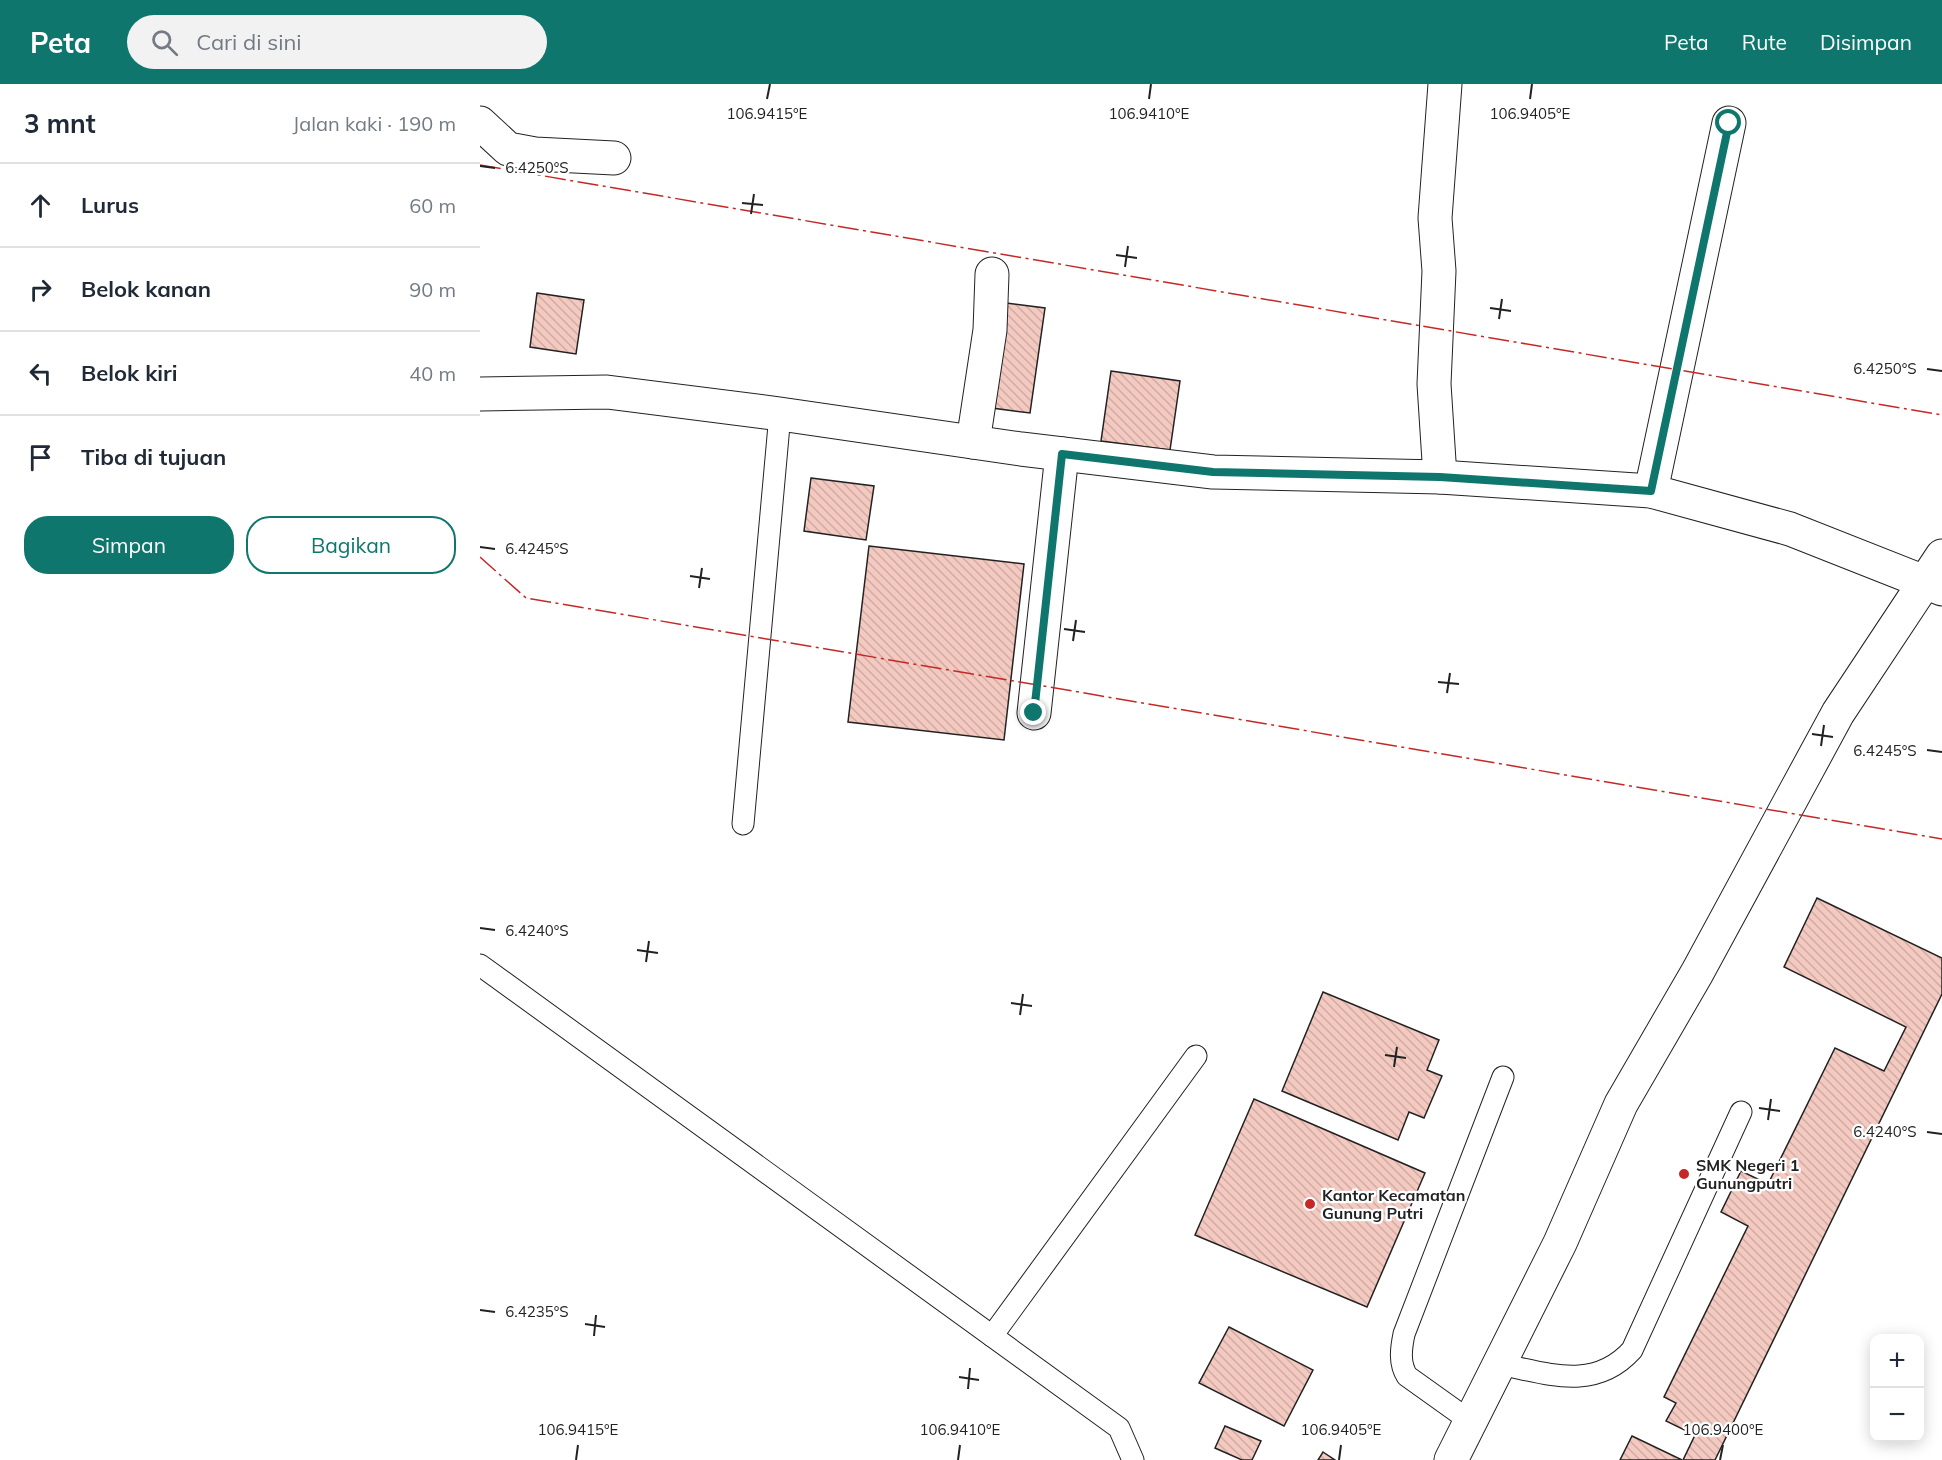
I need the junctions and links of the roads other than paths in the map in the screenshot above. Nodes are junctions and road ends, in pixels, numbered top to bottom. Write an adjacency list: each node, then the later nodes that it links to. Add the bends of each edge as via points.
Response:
1 (1445, 84): 10 (street, via 1435,218 1439,272 1434,384)
2 (480, 123): 4 (street, via 508,149)
3 (1729, 123): 11 (street)
4 (614, 158)
5 (992, 274): 8 (street, via 990,330)
6 (480, 394): 7 (street, via 607,392)
7 (780, 414): 8 (street); 15 (lane)
8 (973, 442): 9 (street)
9 (1062, 454): 10 (street, via 1213,472); 14 (street)
10 (1440, 477): 11 (street)
11 (1651, 491): 13 (street, via 1790,529)
12 (1942, 556): 13 (street)
13 (1932, 586): 21 (street, via 1838,713 1621,1104 1560,1243)
14 (1034, 713)
15 (743, 824)
16 (480, 965): 20 (lane)
17 (1196, 1056): 20 (lane)
18 (1503, 1077): 22 (lane, via 1401,1348 1402,1368 1407,1376)
19 (1741, 1112): 21 (lane, via 1632,1350 1618,1365 1609,1371 1571,1377)
20 (992, 1336): 23 (lane, via 1119,1428)
21 (1499, 1364): 22 (street)
22 (1470, 1420): 24 (street)
23 (1133, 1460)
24 (1451, 1460)

